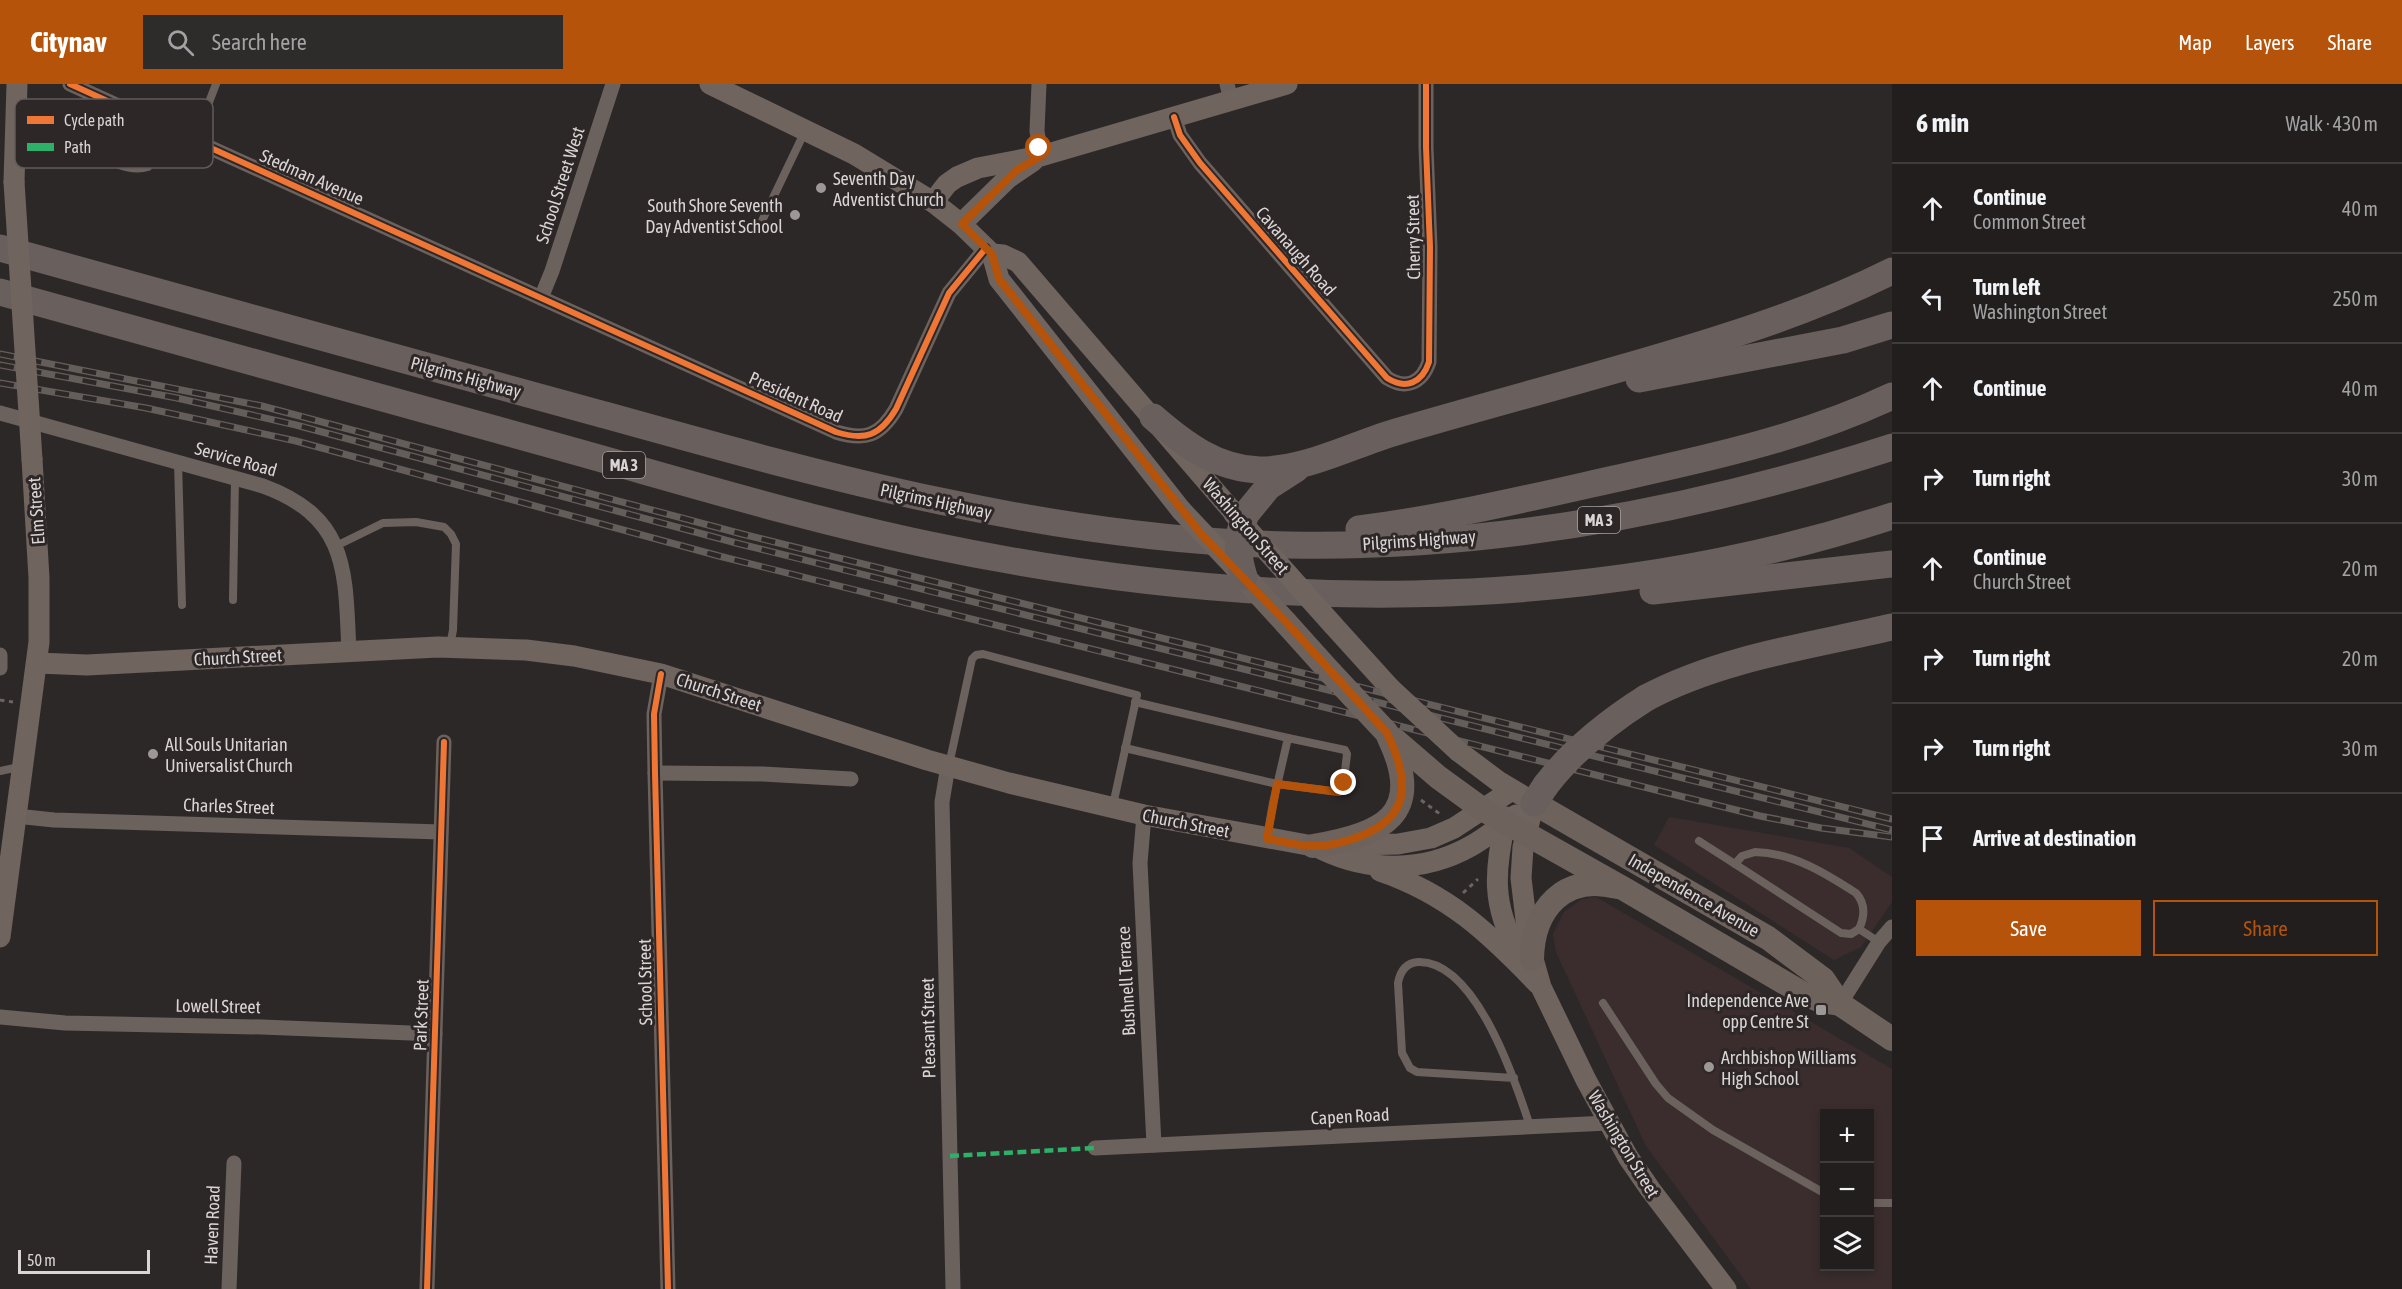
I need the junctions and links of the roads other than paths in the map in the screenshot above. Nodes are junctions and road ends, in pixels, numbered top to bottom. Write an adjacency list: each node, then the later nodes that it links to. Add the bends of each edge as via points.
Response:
1 (17, 84): 10 (main road, Elm Street, bridge)
2 (70, 84): 11 (street, Stedman Avenue)
3 (216, 84): 12 (lane)
4 (614, 84): 27 (street, School Street West)
5 (710, 84): 14 (main road, Washington Street)
6 (1039, 84): 17 (street, via 1037,131)
7 (1287, 84): 9 (main road)
8 (1426, 84): 29 (street, Cherry Street, via 1429,362 1424,375)
9 (1229, 92): 13 (main road)
10 (17, 99)
11 (103, 99)
12 (210, 99)
13 (1173, 117): 17 (main road); 29 (street, Cavanaugh Road, via 1192,154 1387,378 1400,384)
14 (806, 130): 20 (main road, Washington Street); 22 (lane)
15 (15, 149): 51 (main road, Elm Street, bridge, via 39,578)
16 (213, 149): 27 (street, Stedman Avenue)
17 (1041, 156): 20 (main road, via 962,174); 21 (main road, via 1017,170)
18 (129, 168): 19 (lane)
19 (145, 168)
20 (933, 202): 21 (main road, Washington Street)
21 (962, 224): 24 (main road, Washington Street)
22 (759, 225)
23 (0, 248): 40 (highway, Pilgrims Highway / MA 3, via 837,479 1027,519)
24 (989, 251): 27 (street, President Road, via 949,293 892,416 881,428 861,437 836,432); 33 (main road, Washington Street, via 1018,262); 43 (main road, Washington Street, bridge, via 999,279 1181,510)
25 (1892, 271): 31 (highway, via 1753,328)
26 (0, 292): 44 (highway, MA 3, via 802,514 938,546 1076,571 1198,586 1321,594)
27 (541, 298)
28 (1892, 326): 31 (highway, via 1825,344)
29 (1414, 383)
30 (1892, 396): 40 (highway, via 1766,444 1491,507 1381,526)
31 (1490, 407): 35 (highway, via 1395,432)
32 (0, 413): 36 (street, Service Road)
33 (1153, 417): 35 (highway, via 1191,447 1228,464 1270,469); 39 (main road, Washington Street)
34 (1892, 447): 40 (highway, Pilgrims Highway / MA 3, via 1680,505 1533,530 1381,544)
35 (1316, 459): 39 (highway, via 1268,487)
36 (178, 462): 37 (street, Service Road); 46 (lane)
37 (235, 478): 41 (street, Service Road, via 297,501 322,525); 45 (lane)
38 (1892, 516): 44 (highway, MA 3, via 1808,542 1659,573 1535,589)
39 (1241, 517): 43 (highway, bridge, via 1237,548); 65 (main road, Washington Street, bridge, via 1391,689 1458,751)
40 (1217, 542)
41 (336, 546): 48 (lane, via 383,523 444,526 456,544); 49 (street, Service Road, via 345,577)
42 (1892, 564): 44 (highway, via 1620,595 1537,598)
43 (1244, 578): 55 (main road, Washington Street, bridge)
44 (1440, 594)
45 (233, 600)
46 (182, 605)
47 (1892, 627): 65 (highway, bridge, via 1714,669 1677,682 1615,718)
48 (450, 647): 49 (main road, Church Street); 53 (main road, Church Street, via 550,652)
49 (349, 652): 51 (main road, Church Street, via 87,665)
50 (0, 655): 52 (street)
51 (37, 663): 59 (main road, Elm Street)
52 (0, 668)
53 (661, 674): 60 (main road, Church Street); 62 (street, School Street, via 654,714)
54 (1136, 702): 56 (lane); 58 (lane); 60 (lane, via 1137,695 976,655)
55 (1387, 733): 67 (main road, Washington Street); 74 (main road, via 1402,772 1396,812 1373,831)
56 (1288, 738): 64 (lane); 64 (lane, via 1345,750 1343,788 1339,792)
57 (444, 742): 71 (street, Park Street)
58 (1125, 748): 64 (lane); 66 (lane)
59 (24, 765): 61 (lane); 69 (main road, Elm Street)
60 (948, 766): 66 (main road, Church Street); 101 (street, Pleasant Street, via 942,802)
61 (0, 771)
62 (655, 773): 63 (street); 100 (street, School Street)
63 (851, 779)
64 (1277, 784): 72 (lane)
65 (1531, 793): 67 (main road, Church Street); 70 (main road, Church Street); 85 (main road, Independence Avenue, via 1768,938 1823,979)
66 (1112, 807): 68 (main road, Church Street)
67 (1482, 809): 70 (main road, Washington Street); 74 (main road, Church Street, via 1442,834 1420,841)
68 (1144, 815): 72 (main road, Church Street); 92 (street, Bushnell Terrace, via 1140,863)
69 (16, 816): 71 (street, Charles Street); 80 (main road, Elm Street)
70 (1515, 828): 75 (main road, Church Street, via 1435,861 1396,867); 77 (main road, Independence Avenue); 82 (main road, Washington Street); 83 (main road, Washington Street, via 1496,868 1500,909 1512,942)
71 (441, 832): 87 (street, Park Street)
72 (1267, 839): 74 (main road, Church Street)
73 (1699, 841): 76 (lane)
74 (1313, 846): 75 (main road, Church Street)
75 (1356, 863): 83 (main road, via 1413,884 1460,910)
76 (1735, 864): 79 (lane, via 1841,933 1851,934); 79 (lane, via 1748,853 1762,852 1815,868 1861,898 1864,910)
77 (1626, 890): 82 (main road, via 1589,885 1561,894 1541,915); 85 (main road, Independence Avenue, via 1804,994)
78 (1892, 927): 81 (street)
79 (1859, 929): 81 (lane)
80 (0, 937)
81 (1879, 942): 85 (street)
82 (1532, 959): 83 (main road, Washington Street)
83 (1541, 987): 90 (main road, Washington Street)
84 (1603, 1003): 95 (lane, via 1668,1098 1713,1130)
85 (1840, 1004): 88 (main road, Independence Avenue)
86 (0, 1017): 87 (street, Lowell Street)
87 (435, 1034): 99 (street, Park Street)
88 (1892, 1039)
89 (1514, 1078): 89 (lane, via 1482,1010 1450,974 1418,962 1400,972 1402,1053 1410,1068 1417,1072); 91 (lane)
90 (1608, 1123): 91 (street, Capen Road); 102 (main road, Washington Street, via 1639,1174)
91 (1530, 1126): 92 (street, Capen Road)
92 (1154, 1145): 93 (street, Capen Road)
93 (1095, 1148)
94 (234, 1163): 98 (street, Haven Road)
95 (1820, 1191)
96 (1874, 1203): 97 (lane)
97 (1892, 1203)
98 (229, 1289)
99 (427, 1289)
100 (668, 1289)
101 (952, 1289)
102 (1726, 1289)

